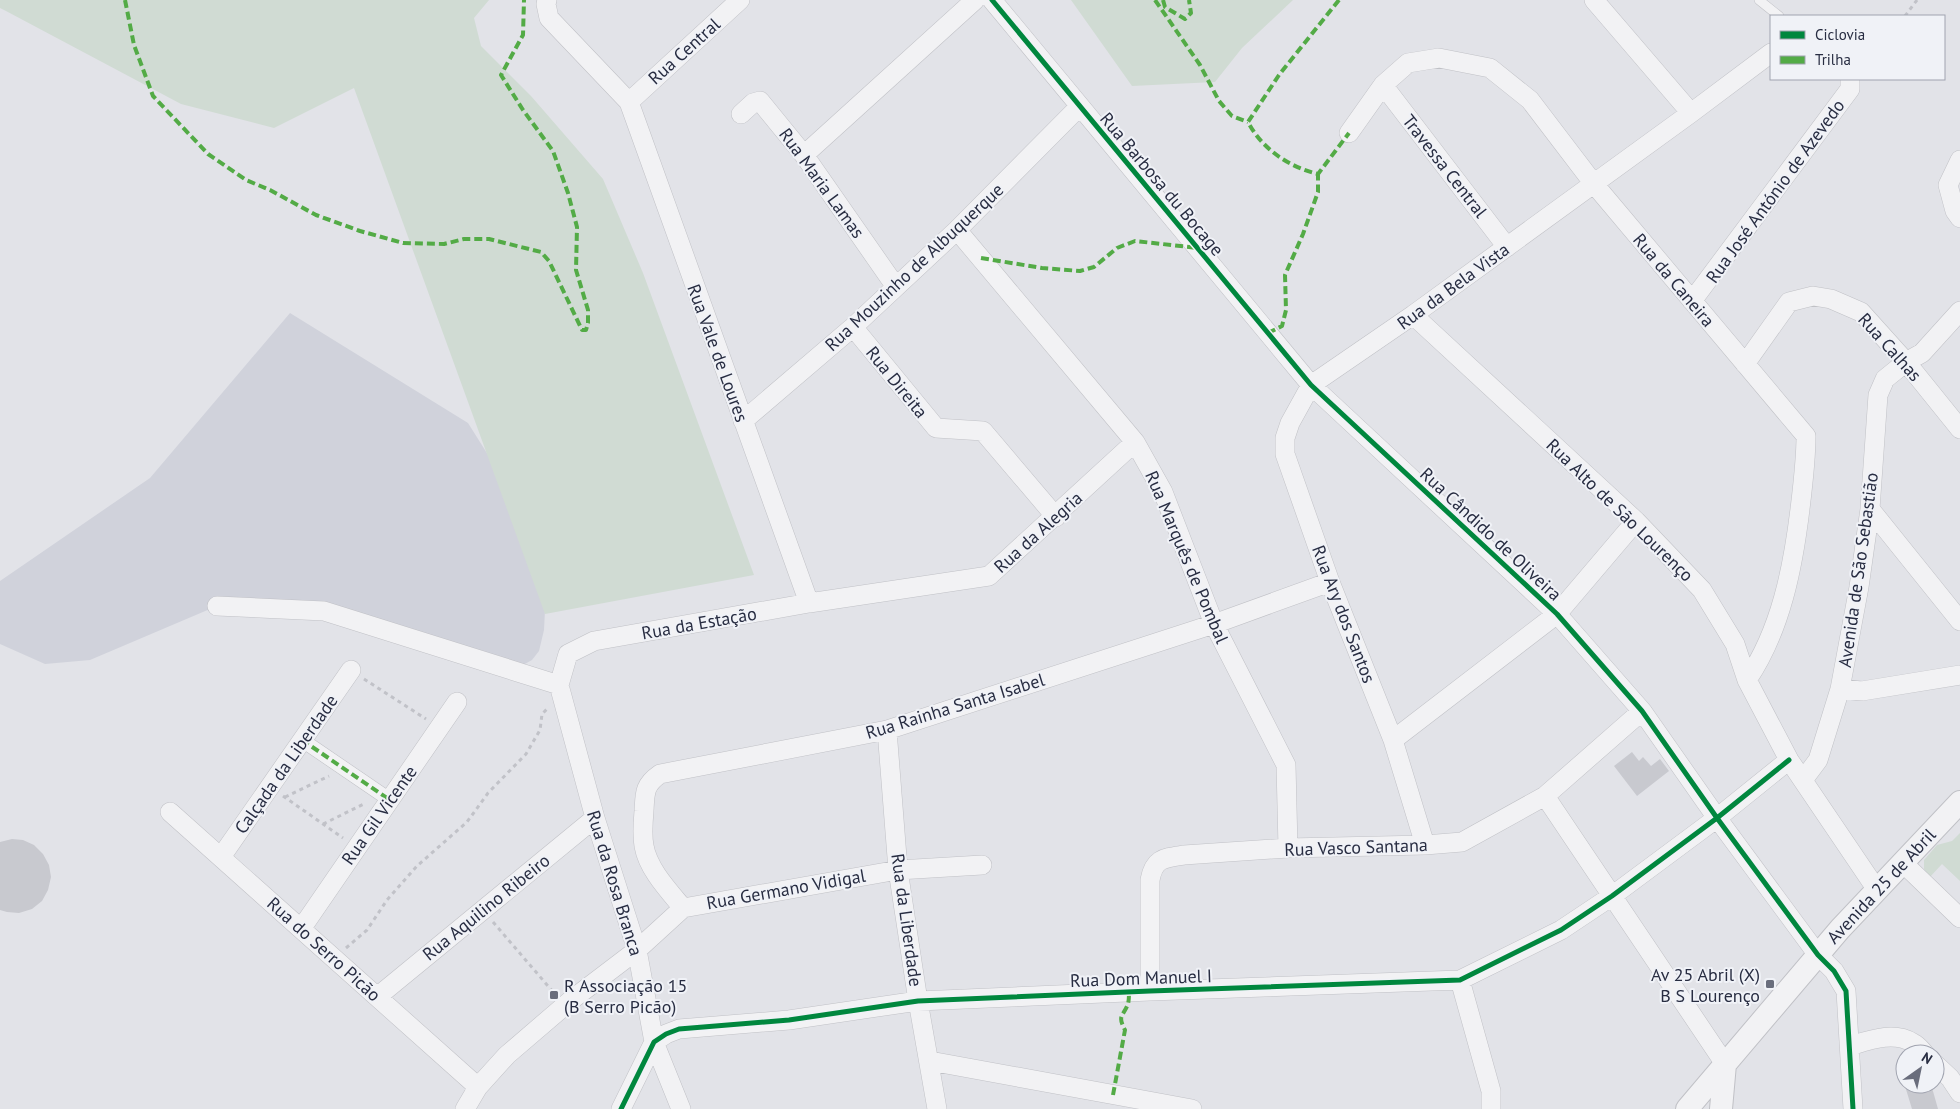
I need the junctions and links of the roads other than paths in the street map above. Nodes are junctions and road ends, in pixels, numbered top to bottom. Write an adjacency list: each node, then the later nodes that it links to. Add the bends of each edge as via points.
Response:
1 (547, 0): 11 (street, via 549,18)
2 (740, 0): 11 (street, Rua Central)
3 (975, 0): 16 (street)
4 (992, 0): 12 (street, Rua Barbosa du Bocage)
5 (1594, 0): 14 (street)
6 (1759, 0): 7 (lane)
7 (1778, 15)
8 (1770, 54): 14 (street)
9 (1850, 80): 23 (street, Rua José António de Azevedo, via 1850,89)
10 (1383, 85): 15 (street, Rua da Caneira); 18 (street, Rua da Caneira, via 1408,63 1439,58 1490,68 1530,100); 21 (street, Travessa Central)
11 (628, 102): 30 (street, Rua Vale de Loures)
12 (1080, 106): 20 (street, Rua Mouzinho de Albuquerque); 29 (street, Rua Barbosa du Bocage)
13 (741, 114): 16 (street, Rua Maria Lamas, via 760,101)
14 (1691, 114): 18 (street)
15 (1349, 133)
16 (804, 155): 22 (street, Rua Maria Lamas)
17 (1960, 160): 19 (street, via 1948,185)
18 (1594, 184): 21 (street, Rua da Bela Vista); 23 (street, Rua da Caneira)
19 (1960, 218)
20 (957, 230): 22 (street, Rua Mouzinho de Albuquerque); 32 (street, Rua Marquês de Pombal)
21 (1507, 246): 25 (street, Rua da Bela Vista)
22 (896, 287): 26 (street, Rua Mouzinho de Albuquerque)
23 (1692, 302): 28 (street, Rua da Caneira)
24 (1960, 311): 27 (street, Avenida de São Sebastião, via 1922,353)
25 (1413, 315): 29 (street, Rua da Bela Vista); 35 (street, Rua Alto de São Lourenço)
26 (853, 327): 30 (street, Rua Mouzinho de Albuquerque); 34 (street, Rua Direita, via 936,428 983,431)
27 (1906, 362): 28 (street, Rua Calhas, via 1861,312 1831,299 1813,296 1789,302); 31 (street, Rua Calhas); 33 (street, Avenida de São Sebastião, via 1885,379 1878,395)
28 (1745, 364): 45 (street, Rua da Caneira, via 1806,436 1794,560 1769,641)
29 (1311, 385): 36 (street, Rua Ary dos Santos, via 1290,423 1285,438 1286,454); 40 (street, Rua Cândido de Oliveira)
30 (743, 421): 38 (street, Rua Vale de Loures)
31 (1960, 429)
32 (1135, 442): 34 (street, Rua da Alegria); 42 (street, Rua Marquês de Pombal, via 1163,492)
33 (1870, 509): 41 (street); 47 (street, Avenida de São Sebastião)
34 (1056, 517): 37 (street, Rua da Alegria, via 989,576)
35 (1636, 521): 40 (street); 45 (street, Rua Alto de São Lourenço, via 1702,590 1736,644)
36 (1330, 582): 42 (street, Rua Rainha Santa Isabel); 52 (street, Rua Ary dos Santos)
37 (864, 595): 38 (street, Rua da Estação)
38 (809, 603): 46 (street, Rua da Estação, via 594,641 568,654)
39 (217, 606): 46 (street, via 324,611)
40 (1557, 614): 49 (street, Rua Cândido de Oliveira); 52 (street)
41 (1960, 621)
42 (1214, 624): 50 (street, Rua Rainha Santa Isabel); 62 (street, Rua Marquês de Pombal, via 1286,765)
43 (351, 670): 51 (street, Calçada da Liberdade)
44 (1960, 675): 47 (street, via 1862,691)
45 (1747, 680): 53 (street, Rua Alto de São Lourenço)
46 (560, 689): 59 (street, Rua da Rosa Branca)
47 (1840, 690): 54 (street, Avenida de São Sebastião, via 1818,760)
48 (457, 702): 56 (street, Rua Gil Vicente)
49 (1642, 711): 55 (street, Rua Vasco Santana); 60 (street, Rua Cândido de Oliveira)
50 (887, 730): 66 (street, Rua da Liberdade); 69 (street, Rua Rainha Santa Isabel, via 660,774 650,781 645,793 644,846 663,883)
51 (302, 740): 56 (street); 63 (street, Calçada da Liberdade, via 277,792)
52 (1393, 740): 61 (street, Rua Ary dos Santos)
53 (1788, 760): 54 (street, Rua Alto de São Lourenço); 60 (street, Rua Dom Manuel I)
54 (1803, 780): 67 (street, Rua Alto de São Lourenço)
55 (1545, 796): 61 (street, Rua Vasco Santana, via 1462,842); 68 (street)
56 (386, 797): 71 (street, Rua Gil Vicente, via 357,847)
57 (1960, 802): 64 (street, Avenida 25 de Abril)
58 (170, 812): 63 (street, Rua do Serro Picão)
59 (595, 818): 72 (street, Rua da Rosa Branca); 76 (street, Rua Aquilino Ribeiro)
60 (1717, 818): 68 (street, Rua Dom Manuel I); 73 (street, Rua Cândido de Oliveira)
61 (1425, 845): 62 (street, Rua Vasco Santana)
62 (1288, 848): 75 (street, Rua Vasco Santana, via 1184,855 1159,860 1152,869 1150,880)
63 (221, 857): 71 (street, Rua do Serro Picão)
64 (1903, 863): 67 (street, Avenida 25 de Abril); 70 (street)
65 (982, 865): 66 (street, Rua Germano Vidigal)
66 (898, 870): 69 (street, Rua Germano Vidigal); 77 (street, Rua da Liberdade)
67 (1877, 890): 73 (street, Avenida 25 de Abril)
68 (1612, 896): 74 (street, Rua Dom Manuel I, via 1561,930); 82 (street)
69 (683, 908): 72 (street, Rua Germano Vidigal)
70 (1960, 918)
71 (301, 929): 76 (street, Rua do Serro Picão)
72 (637, 950): 78 (street, Rua da Rosa Branca); 84 (street, Rua Germano Vidigal, via 507,1055)
73 (1818, 955): 80 (street, Rua Cândido de Oliveira, via 1846,990); 82 (street, Avenida 25 de Abril)
74 (1460, 980): 75 (street, Rua Dom Manuel I); 91 (street, via 1491,1091)
75 (1150, 991): 77 (street, Rua Dom Manuel I)
76 (377, 997): 84 (street, Rua do Serro Picão)
77 (918, 1001): 78 (street, Rua Dom Manuel I, via 789,1020 679,1029); 81 (street, Rua da Liberdade)
78 (654, 1042): 87 (street); 88 (street, Rua da Rosa Branca)
79 (1915, 1044): 80 (street, via 1894,1038 1876,1038)
80 (1850, 1046): 94 (street, Rua Cândido de Oliveira)
81 (930, 1061): 89 (street, Rua da Liberdade); 90 (street)
82 (1725, 1064): 92 (street, Avenida 25 de Abril); 93 (street)
83 (1945, 1073): 85 (street)
84 (478, 1087): 86 (street, Rua Germano Vidigal)
85 (1960, 1093)
86 (464, 1109)
87 (621, 1109)
88 (681, 1109)
89 (937, 1109)
90 (1192, 1109)
91 (1491, 1109)
92 (1688, 1109)
93 (1721, 1109)
94 (1853, 1109)

